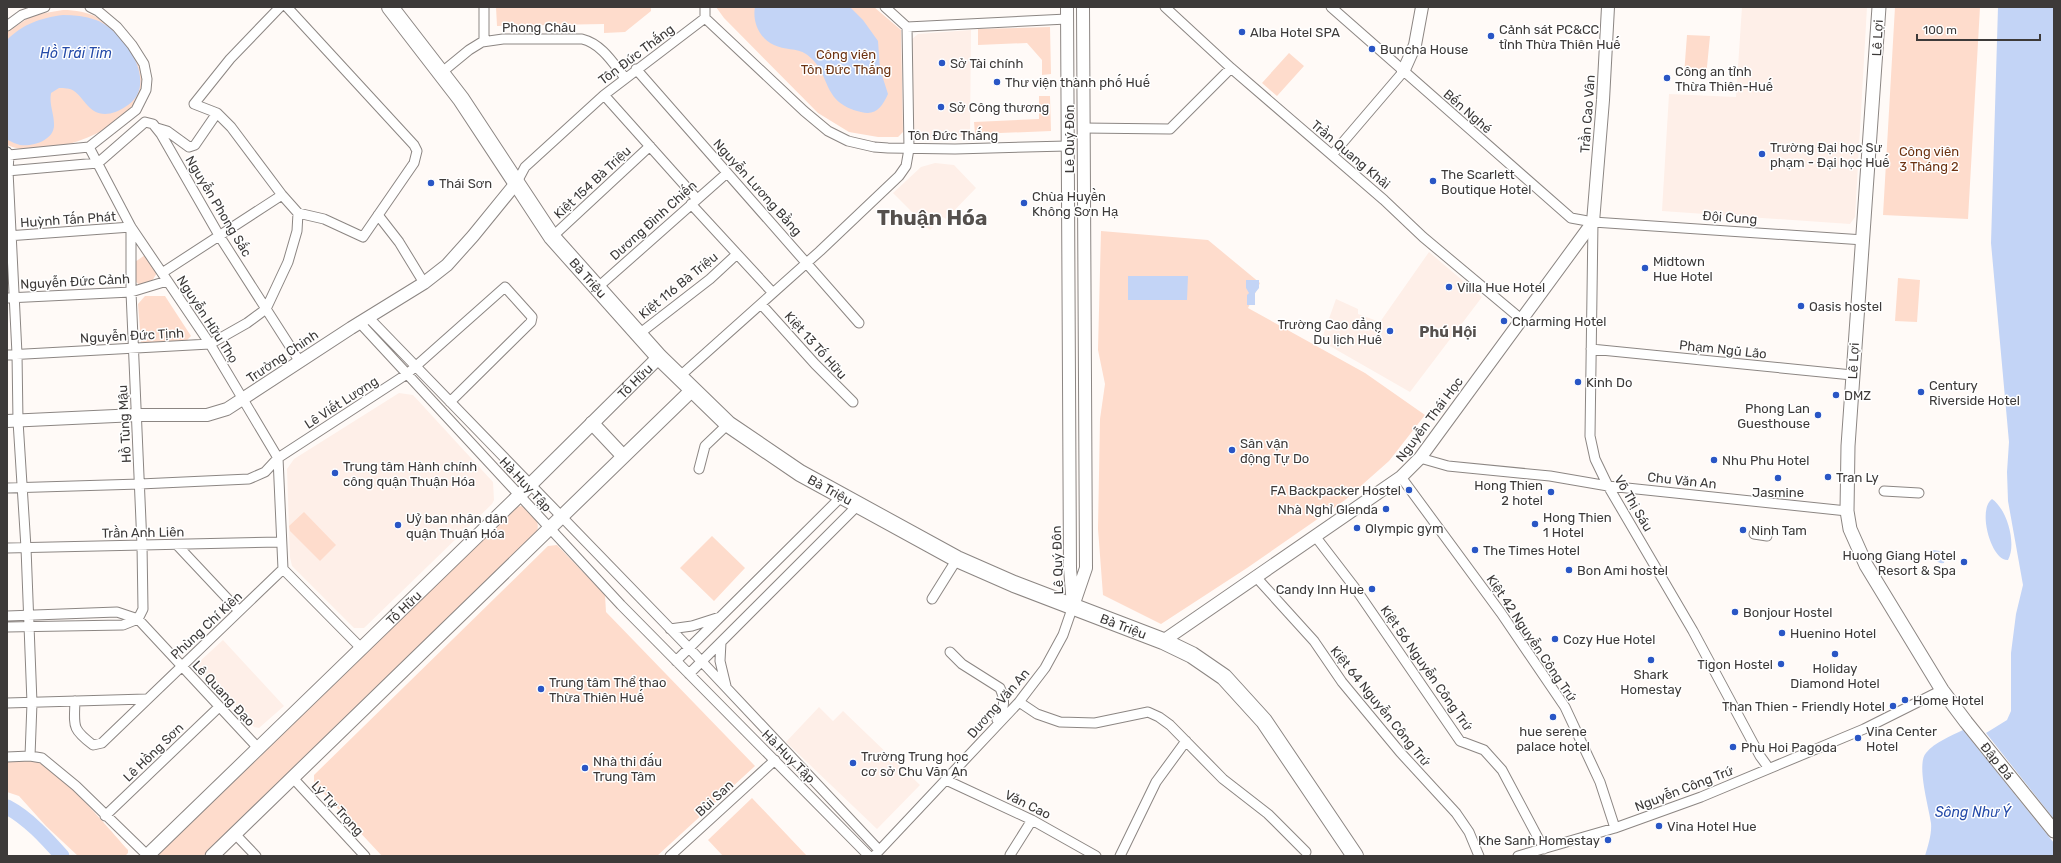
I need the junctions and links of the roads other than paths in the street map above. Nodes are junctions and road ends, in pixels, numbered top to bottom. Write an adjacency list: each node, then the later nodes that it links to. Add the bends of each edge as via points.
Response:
1 (90, 7): 26 (street, via 117,27 144,64 146,90)
2 (280, 7): 27 (street, via 230,59 194,104)
3 (287, 7): 45 (street, via 417,151 414,163)
4 (390, 7): 23 (highway, Bà Triệu)
5 (484, 7): 19 (street, Phong Châu)
6 (705, 7): 16 (street)
7 (885, 7): 18 (street)
8 (1083, 7): 30 (street, Lê Quý Đôn)
9 (1165, 7): 20 (street, Trần Quang Khải)
10 (1331, 7): 22 (street, Bến Nghé)
11 (1422, 7): 22 (street, via 1415,45)
12 (1608, 7): 46 (street, Trần Cao Vân)
13 (1879, 7): 51 (main road, Lê Lợi)
14 (38, 8): 17 (street, via 22,14)
15 (1067, 13): 18 (street); 33 (street, Lê Quý Đôn)
16 (705, 18): 21 (street, Tôn Đức Thắng); 35 (street, Tôn Đức Thắng, via 804,112 828,131 848,141 874,147)
17 (7, 26)
18 (907, 27): 35 (street)
19 (484, 41): 23 (street, Phong Châu); 24 (street, Phong Châu, via 590,41 609,57)
20 (1231, 68): 30 (street, via 1170,129); 37 (street, Trần Quang Khải)
21 (636, 69): 24 (street, Tôn Đức Thắng); 40 (street, Nguyễn Lương Bằng)
22 (1403, 72): 37 (street); 46 (street, Bến Nghé, via 1571,218)
23 (441, 73): 41 (highway, Bà Triệu)
24 (625, 78): 25 (street, Tôn Đức Thắng)
25 (604, 95): 32 (street, Kiệt 116 Bà Triệu); 41 (street, Tôn Đức Thắng, via 525,167)
26 (136, 110): 28 (street); 34 (street)
27 (217, 113): 29 (street, via 195,145 188,147 168,131); 42 (street, via 232,127)
28 (145, 122): 29 (street); 38 (street)
29 (157, 128): 49 (street, Nguyễn Phong Sắc)
30 (1083, 128): 31 (street, Lê Quý Đôn)
31 (1083, 145): 33 (street); 77 (street, Lê Quý Đôn)
32 (650, 146): 43 (street, Kiệt 116 Bà Triệu); 50 (street, Kiệt 154 Bà Triệu)
33 (1067, 146): 35 (street, Tôn Đức Thắng); 78 (street, Lê Quý Đôn)
34 (89, 147): 36 (street); 38 (street, Nguyễn Hữu Thọ)
35 (909, 148): 53 (street, via 903,172)
36 (8, 154): 39 (street)
37 (1332, 155): 62 (street, Trần Quang Khải, via 1423,237)
38 (98, 163): 39 (street); 47 (street, Nguyễn Hữu Thọ)
39 (7, 171): 48 (street)
40 (727, 172): 43 (street, Dương Đình Chiến); 53 (street, Nguyễn Lương Bằng)
41 (516, 182): 50 (highway, Bà Triệu); 55 (street, Trường Chinh, via 448,265)
42 (282, 195): 44 (street); 49 (street, Nguyễn Đức Cảnh)
43 (694, 201): 52 (street, Kiệt 116 Bà Triệu); 56 (street, Dương Đình Chiến)
44 (298, 212): 45 (street, via 324,218 363,237); 61 (street, via 288,262)
45 (378, 215): 55 (street, via 399,242)
46 (1593, 222): 51 (street, Đội Cung); 62 (street, Nguyễn Thái Học); 68 (street, Võ Thị Sáu)
47 (131, 227): 48 (street, Huỳnh Tấn Phát); 54 (street, Nguyễn Hữu Thọ); 57 (street, Hồ Tùng Mậu)
48 (9, 236): 59 (street)
49 (220, 237): 54 (street, Nguyễn Đức Cảnh); 61 (street, Nguyễn Phong Sắc)
50 (552, 237): 56 (highway, Bà Triệu)
51 (1864, 240): 75 (main road, Lê Lợi)
52 (737, 254): 58 (street); 65 (street, Kiệt 116 Bà Triệu, via 710,279)
53 (807, 262): 58 (street); 64 (street, Nguyễn Lương Bằng)
54 (164, 277): 57 (street, Nguyễn Đức Cảnh); 66 (street, Nguyễn Hữu Thọ)
55 (424, 283): 63 (street, Trường Chinh)
56 (597, 288): 65 (highway, Bà Triệu)
57 (131, 292): 59 (street, Nguyễn Đức Cảnh); 67 (street, Hồ Tùng Mậu)
58 (773, 293): 60 (street)
59 (11, 297): 69 (street)
60 (761, 304): 76 (street); 82 (street, Kiệt 13 Tố Hữu)
61 (266, 310): 66 (street, Nguyễn Đức Tịnh); 72 (street, Nguyễn Phong Sắc)
62 (1521, 319): 89 (street, Nguyễn Thái Học)
63 (364, 320): 72 (street, Trường Chinh); 73 (street, Hà Huy Tập); 74 (street, Hà Huy Tập)
64 (860, 323)
65 (639, 334): 71 (highway, Bà Triệu)
66 (210, 344): 67 (street, Nguyễn Đức Tịnh); 80 (street, Nguyễn Hữu Thọ)
67 (133, 349): 69 (street, Nguyễn Đức Tịnh); 83 (street, Hồ Tùng Mậu)
68 (1590, 349): 75 (street, Phạm Ngũ Lão); 94 (street, Võ Thị Sáu, via 1590,436 1595,459)
69 (17, 354): 70 (street, Nguyễn Đức Tịnh); 84 (street)
70 (7, 355)
71 (659, 357): 76 (highway, Bà Triệu); 85 (main road, Tố Hữu)
72 (300, 362): 80 (street, Trường Chinh)
73 (417, 366): 74 (street, Lê Viết Lượng); 81 (street, Hà Huy Tập); 81 (street, Lê Viết Lượng, via 505,287 532,317 531,322)
74 (407, 374): 88 (street, Lê Viết Lượng); 99 (street, Hà Huy Tập)
75 (1852, 375): 102 (main road, Lê Lợi)
76 (679, 378): 79 (highway, Bà Triệu)
77 (1085, 387): 78 (street); 117 (street, Lê Quý Đôn, via 1086,568)
78 (1069, 388): 117 (street, Lê Quý Đôn, via 1070,569)
79 (692, 390): 86 (highway, Bà Triệu); 87 (main road)
80 (243, 400): 83 (street, Trường Chinh, via 227,409 207,415); 88 (street, Nguyễn Hữu Thọ)
81 (450, 402): 93 (street, Hà Huy Tập)
82 (853, 402)
83 (138, 415): 84 (street, Trường Chinh); 92 (street, Hồ Tùng Mậu)
84 (12, 421): 96 (street)
85 (592, 423): 87 (main road); 93 (main road, Tố Hữu)
86 (728, 424): 90 (street, via 705,446); 100 (highway, Bà Triệu, via 778,460)
87 (623, 456): 103 (main road)
88 (278, 458): 92 (street, Lê Viết Lượng, via 265,472 249,479); 108 (street, Nguyễn Hữu Thọ)
89 (1420, 458): 91 (street, Nguyễn Thái Học); 94 (street, Chu Văn An, via 1448,466 1550,476)
90 (699, 469)
91 (1401, 477): 106 (street, Nguyễn Thái Học); 158 (street, Kiệt 42 Nguyễn Công Trứ, via 1501,613 1565,708 1600,782)
92 (140, 484): 96 (street, Lê Viết Lượng); 110 (street, Hồ Tùng Mậu)
93 (530, 485): 99 (main road, Tố Hữu); 103 (street, Hà Huy Tập)
94 (1608, 486): 102 (street, Chu Văn An); 151 (street, Võ Thị Sáu, via 1693,631)
95 (7, 488): 96 (street, Lê Viết Lượng)
96 (22, 488): 112 (street)
97 (1884, 491): 98 (street)
98 (1918, 493)
99 (519, 495): 104 (street, Hà Huy Tập); 128 (main road, Tố Hữu)
100 (843, 496): 101 (highway, Bà Triệu); 121 (street)
101 (858, 504): 113 (highway, Bà Triệu); 127 (street)
102 (1847, 511): 136 (main road, Lê Lợi, via 1850,529 1866,565)
103 (560, 517): 104 (main road); 125 (street, Hà Huy Tập)
104 (548, 527): 131 (street, Hà Huy Tập); 152 (main road)
105 (1754, 534): 107 (street)
106 (1315, 536): 115 (street, Nguyễn Thái Học); 161 (street, Kiệt 56 Nguyễn Công Trứ, via 1355,588 1460,741 1484,750 1502,770)
107 (1767, 536)
108 (280, 542): 109 (street, Trần Anh Liên); 114 (street, Nguyễn Hữu Thọ)
109 (177, 544): 110 (street, Trần Anh Liên); 118 (street)
110 (142, 545): 112 (street, Trần Anh Liên); 122 (street, Hồ Tùng Mậu, via 143,609)
111 (7, 548): 112 (street, Trần Anh Liên)
112 (26, 548): 119 (street)
113 (957, 559): 116 (street); 117 (highway, Bà Triệu)
114 (283, 569): 118 (street, Phùng Chí Kiên); 128 (street)
115 (1256, 577): 126 (street, Nguyễn Thái Học); 173 (street, Kiệt 64 Nguyễn Công Trứ, via 1314,641 1342,682 1400,752 1456,813 1469,832)
116 (932, 599)
117 (1073, 606): 126 (highway, Bà Triệu); 139 (street, Dương Văn An, via 1063,635 1045,668)
118 (239, 611): 133 (street, Phùng Chí Kiên)
119 (28, 615): 120 (street, Lê Quang Đạo); 122 (street, Lê Quang Đạo, via 117,612); 123 (street)
120 (7, 616)
121 (723, 616): 125 (street, via 692,626); 129 (street)
122 (138, 619): 123 (street, via 123,625); 133 (street, Lê Quang Đạo)
123 (29, 626): 124 (street); 141 (street)
124 (7, 627)
125 (670, 629): 129 (street, Hà Huy Tập)
126 (1163, 641): 172 (highway, Bà Triệu, via 1192,655 1224,677 1241,694 1264,721)
127 (721, 642): 132 (street); 135 (street, Hà Huy Tập, via 720,662)
128 (361, 648): 147 (main road, Tố Hữu)
129 (689, 648): 131 (street); 132 (street, Hà Huy Tập)
130 (950, 652): 145 (street, via 962,664 1000,688 1005,703)
131 (676, 661): 134 (street, Hà Huy Tập)
132 (702, 662): 134 (street); 135 (street, Hà Huy Tập)
133 (181, 666): 137 (street, Phùng Chí Kiên); 142 (street, Lê Quang Đạo)
134 (689, 674): 144 (street, Hà Huy Tập)
135 (728, 689): 143 (street, Hà Huy Tập)
136 (1942, 690): 151 (street, Nguyễn Công Trứ, via 1864,729); 159 (main road, Đập Đá)
137 (146, 699): 138 (street); 138 (street, Phùng Chí Kiên, via 102,743 93,745 76,731)
138 (75, 701): 141 (street)
139 (1019, 702): 145 (street, Dương Văn An); 146 (street, via 1037,714 1060,722 1095,723 1148,712 1170,725)
140 (7, 703): 141 (street)
141 (32, 703): 148 (street)
142 (219, 707): 147 (street, Lê Quang Đạo); 156 (street, Lê Hồng Sơn)
143 (758, 722): 144 (street); 154 (street, Hà Huy Tập)
144 (746, 731): 150 (street, Hà Huy Tập)
145 (990, 734): 153 (street, Dương Văn An)
146 (1186, 741): 162 (street, via 1223,779 1268,814); 171 (street, via 1156,782)
147 (258, 748): 164 (main road, Tố Hữu)
148 (30, 756): 149 (street); 156 (street, via 42,758 76,786)
149 (7, 757)
150 (775, 760): 155 (street, Hà Huy Tập); 168 (street, Bùi San)
151 (1768, 767): 158 (street, Nguyễn Công Trứ, via 1701,797)
152 (292, 778): 160 (main road); 167 (street, Lý Tự Trọng)
153 (946, 780): 157 (street, Văn Cao); 163 (street, Dương Văn An)
154 (821, 788): 155 (street); 163 (street, Hà Huy Tập)
155 (811, 797): 163 (street, Hà Huy Tập)
156 (106, 816): 164 (street)
157 (1032, 820): 169 (street); 170 (street, Văn Cao)
158 (1615, 828): 161 (street, Nguyễn Công Trứ)
159 (2054, 831)
160 (235, 834): 165 (main road); 166 (street)
161 (1544, 848): 174 (street, Nguyễn Công Trứ)
162 (1306, 852)
163 (875, 854)
164 (147, 856)
165 (212, 856)
166 (256, 856)
167 (365, 856)
168 (670, 856)
169 (1010, 856)
170 (1096, 856)
171 (1120, 856)
172 (1354, 856)
173 (1479, 856)
174 (1518, 856)

